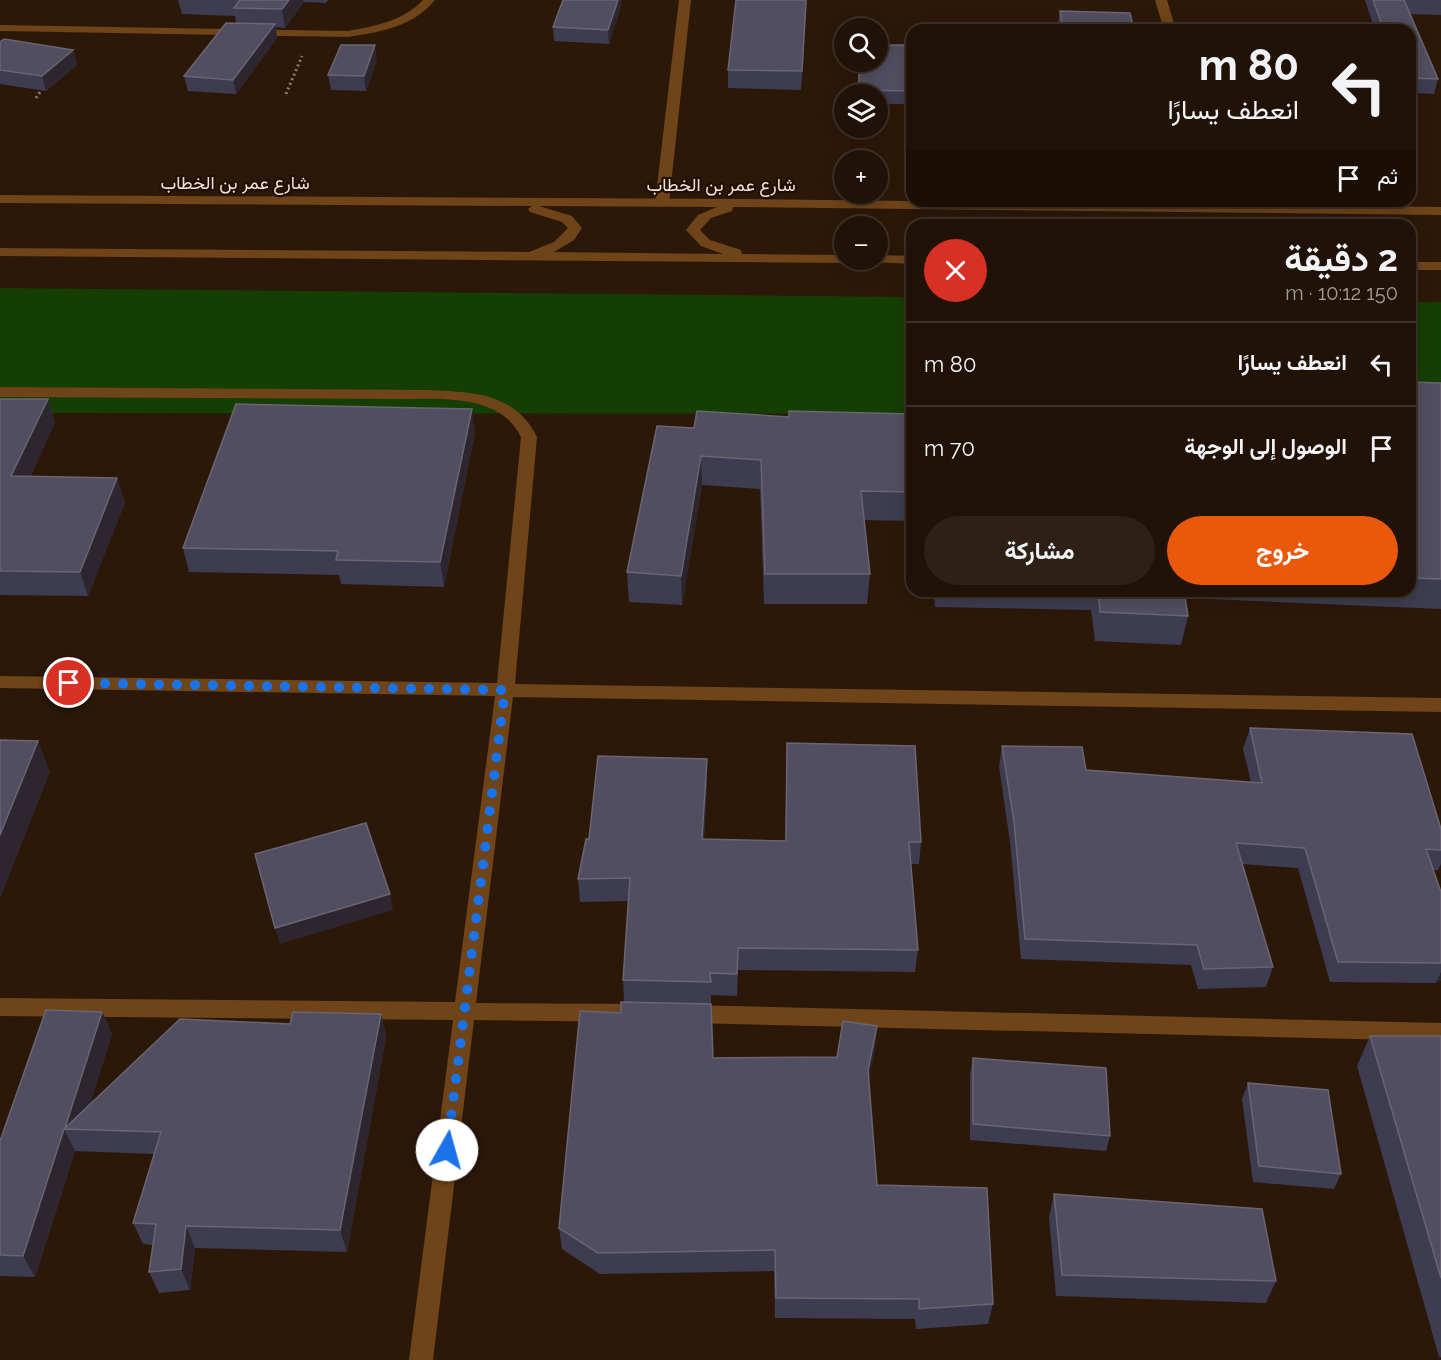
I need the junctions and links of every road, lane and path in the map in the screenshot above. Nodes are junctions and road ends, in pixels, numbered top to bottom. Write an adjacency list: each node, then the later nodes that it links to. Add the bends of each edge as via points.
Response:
1 (429, 0): 6 (street, via 414,16 384,28)
2 (685, 0): 12 (street)
3 (1161, 0): 4 (street)
4 (1168, 24)
5 (0, 28): 6 (street)
6 (311, 33): 8 (path)
7 (49, 79): 9 (path)
8 (286, 94)
9 (36, 98)
10 (0, 199): 11 (street, شارع عمر بن الخطاب)
11 (500, 202): 12 (street, شارع عمر بن الخطاب); 18 (street, via 539,210 573,224 573,233 556,247)
12 (662, 203): 13 (street, شارع عمر بن الخطاب)
13 (742, 203): 14 (street, شارع عمر بن الخطاب); 19 (street, via 702,217 693,230 704,242)
14 (906, 204)
15 (1296, 207): 16 (street, شارع عمر بن الخطاب)
16 (1441, 211)
17 (0, 252): 18 (street)
18 (522, 258): 19 (street)
19 (754, 258): 20 (street)
20 (834, 259)
21 (888, 260): 22 (street)
22 (906, 260)
23 (1416, 266): 24 (street)
24 (1441, 266)
25 (0, 392): 27 (street, via 432,395 481,401 518,417 529,437)
26 (0, 682): 27 (street)
27 (505, 690): 28 (street); 30 (street)
28 (1441, 705)
29 (0, 1007): 30 (street)
30 (465, 1010): 31 (street); 32 (street)
31 (1441, 1032)
32 (421, 1360)

